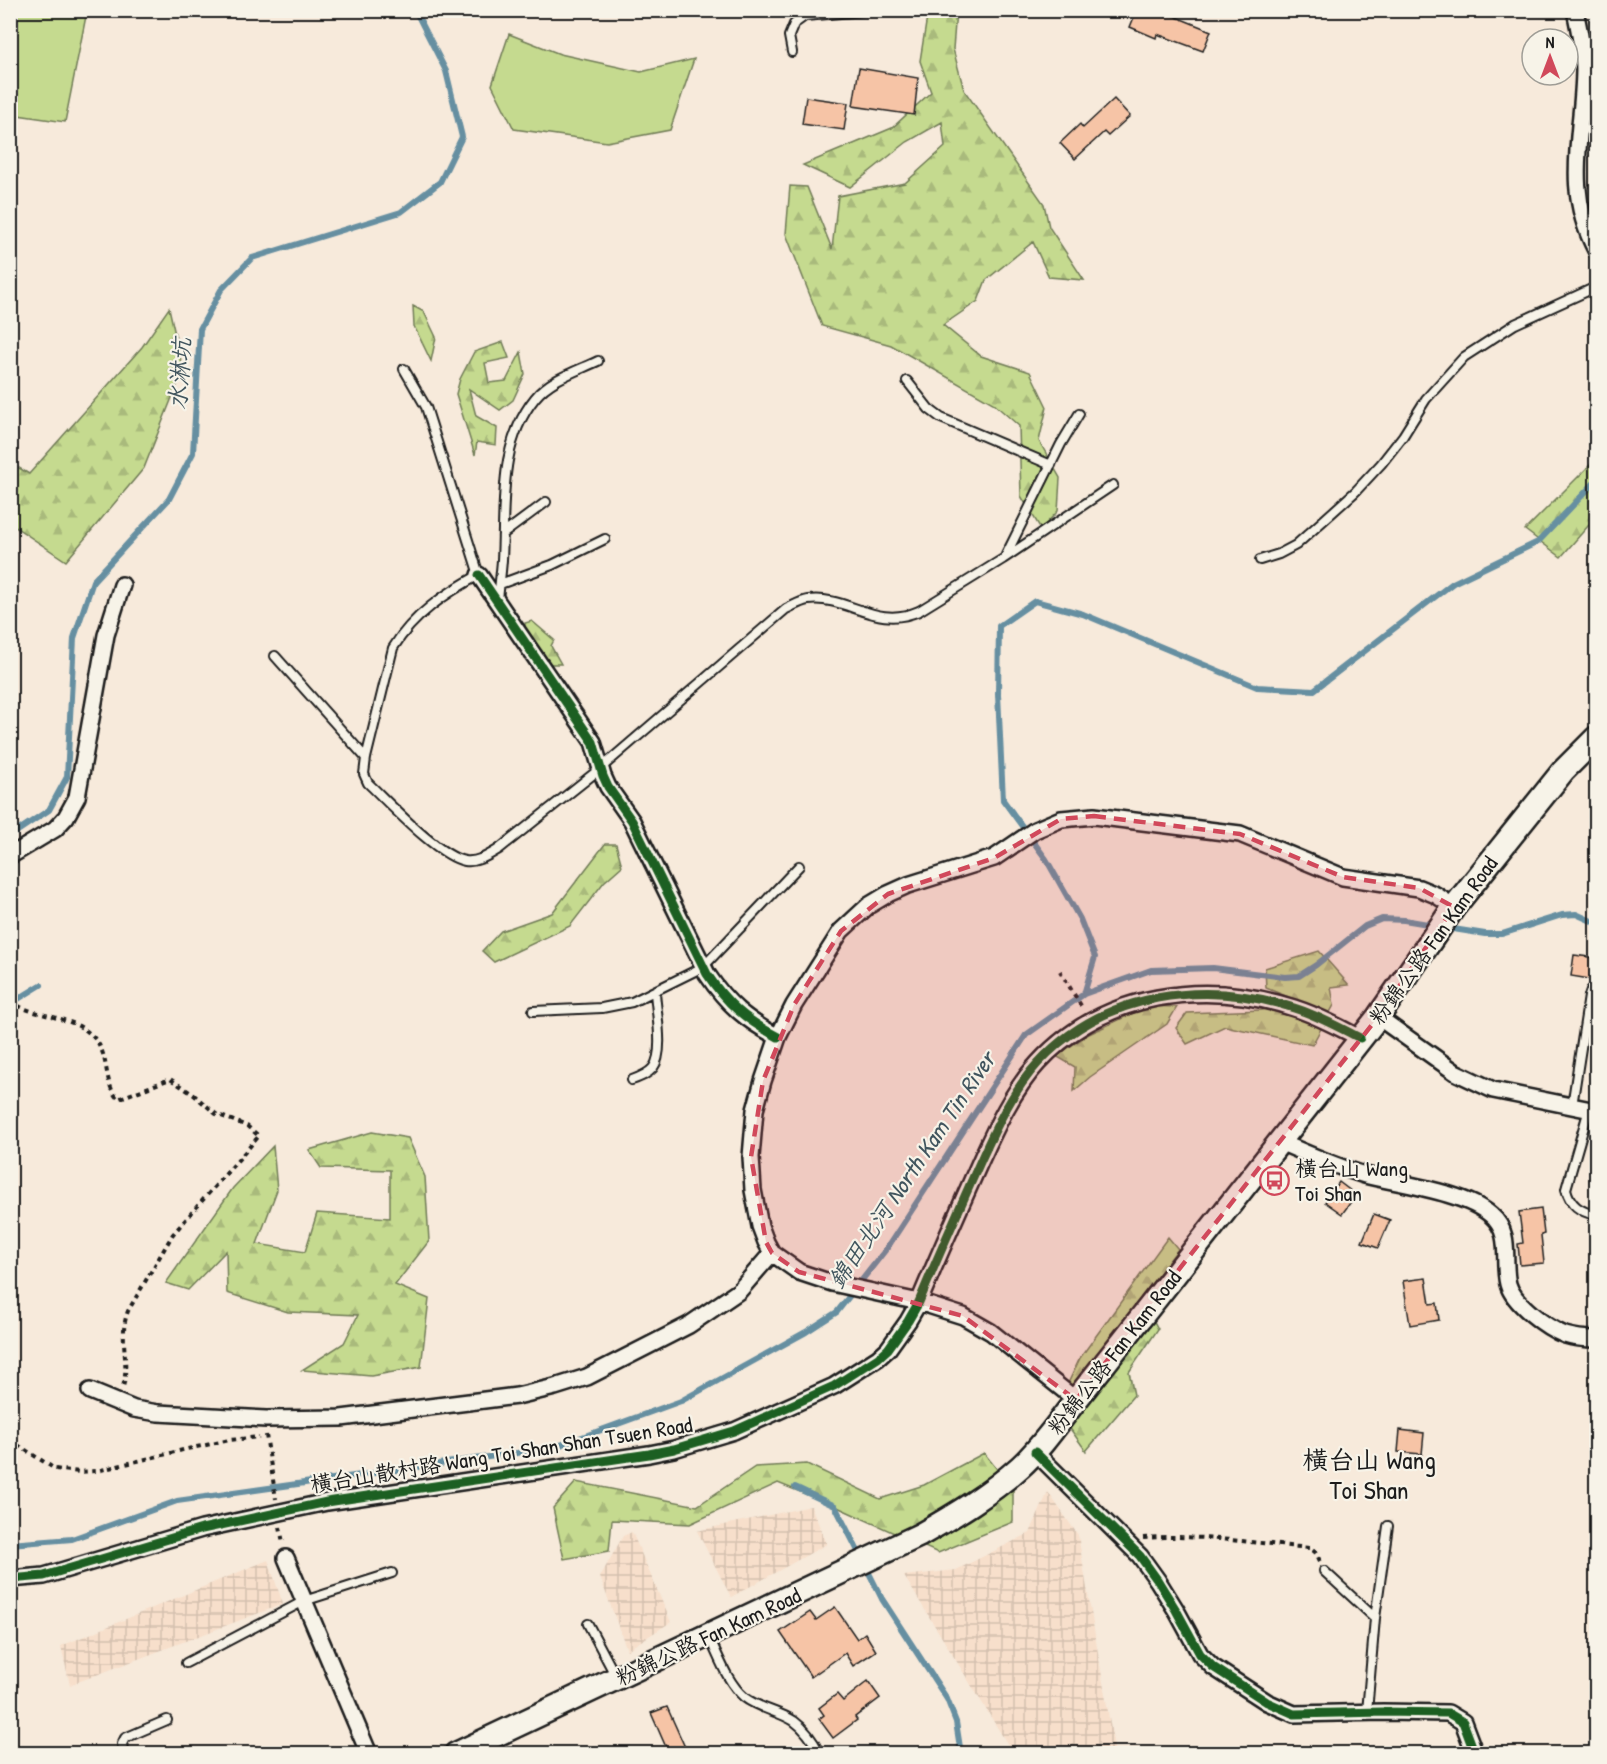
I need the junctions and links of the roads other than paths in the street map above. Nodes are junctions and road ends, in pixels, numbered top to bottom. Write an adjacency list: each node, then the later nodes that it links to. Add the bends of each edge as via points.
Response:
1 (876, 10): 3 (lane, via 805,16 794,24 789,36)
2 (1575, 10): 4 (street, via 1584,66 1577,194)
3 (792, 52)
4 (1596, 250)
5 (1596, 287): 16 (lane, via 1515,324 1464,357 1425,399 1403,436 1355,492 1296,545)
6 (598, 361): 13 (lane, via 549,385 522,420 505,471)
7 (404, 369): 17 (lane, via 426,407)
8 (907, 381): 10 (lane, via 941,418)
9 (1079, 414): 10 (lane)
10 (1051, 465): 15 (lane)
11 (1113, 485): 15 (lane)
12 (546, 502): 13 (lane)
13 (503, 534): 18 (lane)
14 (605, 539): 18 (lane, via 552,565)
15 (1003, 559): 24 (lane, via 907,616 879,616 816,600 786,609)
16 (1260, 560)
17 (478, 575): 20 (street); 23 (lane, via 432,605 400,636 393,648)
18 (500, 584): 20 (lane)
19 (122, 585): 25 (street, via 106,635 76,797 55,829)
20 (498, 603): 24 (street, via 593,742)
21 (275, 656): 23 (lane)
22 (1596, 738): 27 (main road, 粉錦公路 Fan Kam Road, via 1563,771)
23 (366, 758): 24 (lane, via 364,774 368,783 425,837 464,861 485,858 499,849)
24 (601, 768): 28 (street, via 608,787 632,821)
25 (10, 856)
26 (799, 866): 28 (lane)
27 (1454, 907): 32 (main road, 粉錦公路 Fan Kam Road); 33 (street, via 1419,888 1343,877 1240,834 1094,816 1061,819 1035,830 994,858 908,885 868,906 841,931)
28 (703, 967): 30 (lane); 33 (street, via 720,994 737,1011)
29 (1596, 987): 36 (lane, via 1589,996)
30 (655, 992): 31 (lane, via 602,1008); 35 (lane, via 657,1060 652,1069)
31 (533, 1011)
32 (1378, 1017): 34 (main road, 粉錦公路 Fan Kam Road); 36 (street, via 1455,1072 1493,1090)
33 (778, 1037): 40 (street, via 755,1110 751,1157 760,1226)
34 (1360, 1038): 38 (main road, 粉錦公路 Fan Kam Road); 41 (street, 橫台山散村路 Wang Toi Shan Shan Tsuen Road, via 1295,1008 1224,993 1180,994 1148,1000 1089,1021 1038,1063 1018,1089)
35 (632, 1080)
36 (1572, 1106): 37 (street)
37 (1593, 1110): 39 (lane, via 1566,1189 1574,1206)
38 (1280, 1142): 42 (street, via 1318,1159 1467,1201 1486,1211 1504,1233 1508,1285 1520,1304 1555,1330 1577,1338); 44 (main road, 粉錦公路 Fan Kam Road)
39 (1596, 1215)
40 (772, 1253): 41 (street, via 799,1272); 43 (street, via 739,1291 689,1325 587,1377 517,1396 341,1418 266,1419 159,1413 118,1404)
41 (919, 1302): 44 (street, via 979,1324); 50 (street, 橫台山散村路 Wang Toi Shan Shan Tsuen Road, via 897,1338 878,1359 834,1386 734,1431 649,1454 277,1507 44,1576)
42 (1596, 1339)
43 (90, 1391)
44 (1076, 1400): 45 (main road, 粉錦公路 Fan Kam Road)
45 (1035, 1452): 54 (main road, 粉錦公路 Fan Kam Road, via 988,1493 927,1531); 57 (street, via 1124,1539 1158,1581 1200,1654 1213,1666 1267,1702 1294,1714)
46 (1388, 1526): 52 (lane)
47 (285, 1558): 51 (street)
48 (1324, 1571): 52 (lane)
49 (392, 1573): 51 (lane)
50 (10, 1579)
51 (304, 1601): 55 (lane); 60 (street)
52 (1375, 1618): 57 (lane)
53 (588, 1624): 56 (lane)
54 (708, 1636): 56 (main road, 粉錦公路 Fan Kam Road); 62 (lane, via 744,1697 795,1722)
55 (186, 1663)
56 (617, 1679): 61 (main road, 粉錦公路 Fan Kam Road)
57 (1367, 1712): 63 (street, via 1435,1712 1455,1716 1467,1729)
58 (167, 1720): 59 (lane, via 125,1738)
59 (124, 1754)
60 (369, 1754)
61 (456, 1754)
62 (820, 1754)
63 (1475, 1754)

